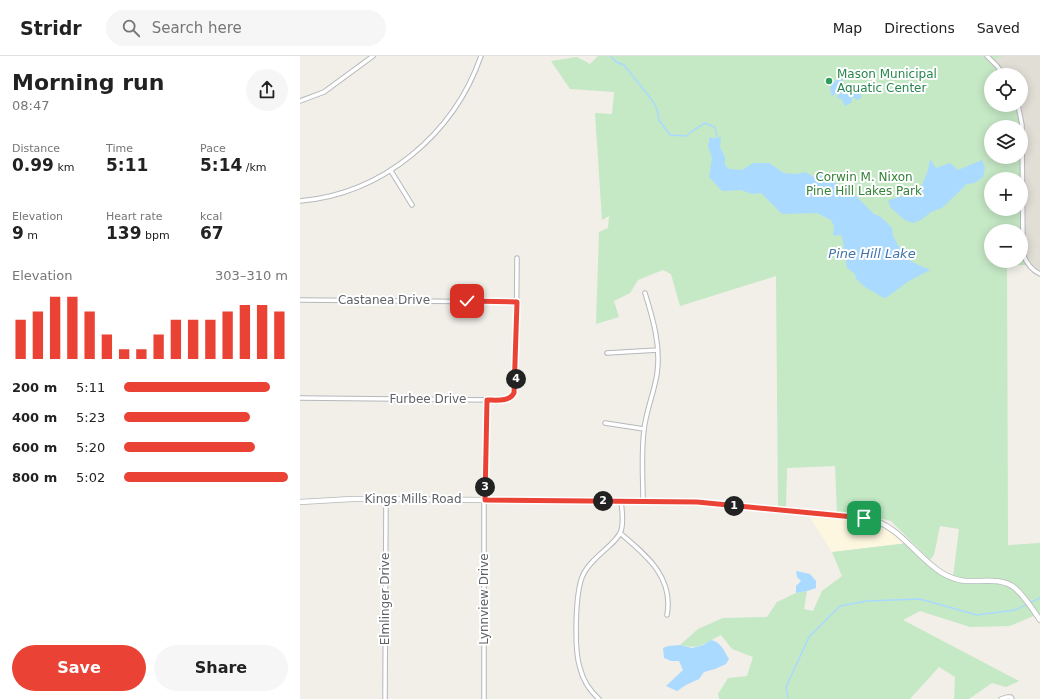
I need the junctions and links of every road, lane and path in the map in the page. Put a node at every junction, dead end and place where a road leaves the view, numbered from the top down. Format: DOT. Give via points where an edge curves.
graph roads {
  1 [pos="373,56"];
  2 [pos="481,56"];
  3 [pos="987,56"];
  4 [pos="999,68"];
  5 [pos="300,102"];
  6 [pos="1019,112"];
  7 [pos="391,171"];
  8 [pos="300,201"];
  9 [pos="412,205"];
  10 [pos="517,258"];
  11 [pos="1040,274"];
  12 [pos="645,293"];
  13 [pos="300,300"];
  14 [pos="517,302"];
  15 [pos="658,350"];
  16 [pos="607,353"];
  17 [pos="300,398"];
  18 [pos="487,400"];
  19 [pos="605,422"];
  20 [pos="644,429"];
  21 [pos="386,499"];
  22 [pos="485,500"];
  23 [pos="621,501"];
  24 [pos="643,501"];
  25 [pos="300,502"];
  26 [pos="620,533"];
  27 [pos="667,615"];
  28 [pos="1040,620"];
  29 [pos="1011,698"];
  30 [pos="385,699"];
  31 [pos="484,699"];
  32 [pos="599,699"];
  33 [pos="1001,699"];
  1 -- 5 [label="street" via="324,92"];
  2 -- 7 [label="street" via="462,97 446,122 416,152"];
  3 -- 4 [label="street"];
  6 -- 11 [label="street" via="1022,125 1023,254 1029,265"];
  7 -- 8 [label="street" via="344,192"];
  7 -- 9 [label="street"];
  10 -- 14 [label="street, Furbee Drive"];
  12 -- 15 [label="street" via="656,330"];
  13 -- 14 [label="street, Castanea Drive"];
  14 -- 18 [label="street, Furbee Drive" via="514,393 511,398 505,400"];
  15 -- 16 [label="street"];
  15 -- 20 [label="street" via="655,382"];
  17 -- 18 [label="street, Furbee Drive"];
  18 -- 22 [label="street, Lynnview Drive"];
  19 -- 20 [label="street"];
  20 -- 24 [label="street"];
  21 -- 22 [label="street, Kings Mills Road"];
  21 -- 25 [label="street, Kings Mills Road"];
  21 -- 30 [label="street, Elmlinger Drive"];
  22 -- 23 [label="street, Kings Mills Road"];
  22 -- 31 [label="street, Lynnview Drive"];
  23 -- 24 [label="street, Kings Mills Road"];
  23 -- 26 [label="street"];
  24 -- 28 [label="street, Kings Mills Road" via="705,503 873,520 891,528 950,577 963,581 1002,582 1010,585 1020,593"];
  26 -- 27 [label="street" via="650,559 660,573 668,598"];
  26 -- 32 [label="street" via="587,568 577,596 578,662 585,680"];
  29 -- 33 [label="street" via="1006,696"];
}
